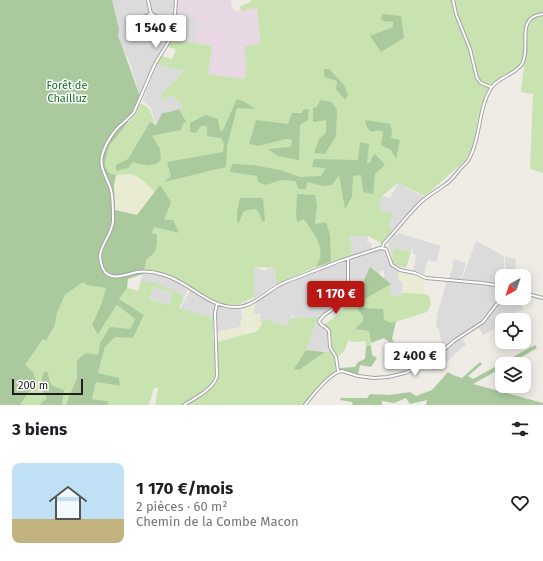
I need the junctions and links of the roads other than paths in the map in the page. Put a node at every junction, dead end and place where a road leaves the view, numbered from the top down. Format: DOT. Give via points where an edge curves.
graph roads {
  1 [pos="148,0"];
  2 [pos="176,0"];
  3 [pos="453,0"];
  4 [pos="151,13"];
  5 [pos="543,14"];
  6 [pos="176,20"];
  7 [pos="129,28"];
  8 [pos="492,87"];
  9 [pos="382,248"];
  10 [pos="348,258"];
  11 [pos="495,285"];
  12 [pos="531,295"];
  13 [pos="543,298"];
  14 [pos="217,304"];
  15 [pos="497,305"];
  16 [pos="338,371"];
  17 [pos="184,405"];
  18 [pos="305,405"];
  1 -- 4 [label="street"];
  2 -- 6 [label="street"];
  3 -- 8 [label="street" via="477,78 481,83"];
  4 -- 6 [label="street" via="162,20"];
  4 -- 7 [label="street"];
  5 -- 8 [label="street" via="528,21 525,29 524,59 521,65"];
  6 -- 14 [label="street" via="171,38 155,64 134,112 119,126 105,147 102,157 103,169 111,191 113,216 112,228 100,253 101,262 109,275 138,272 166,275"];
  8 -- 9 [label="street" via="483,107 474,150 469,160 450,181 422,202"];
  9 -- 10 [label="street"];
  9 -- 11 [label="street" via="387,251 392,265 400,270 426,278"];
  10 -- 14 [label="street" via="283,283 244,306 230,307"];
  10 -- 16 [label="street" via="347,296 319,321 329,331 330,347 336,357"];
  12 -- 13 [label="street"];
  14 -- 17 [label="street" via="216,380 210,388"];
  15 -- 16 [label="street" via="483,322 422,366 405,373 374,378"];
  16 -- 18 [label="street" via="330,376"];
}
